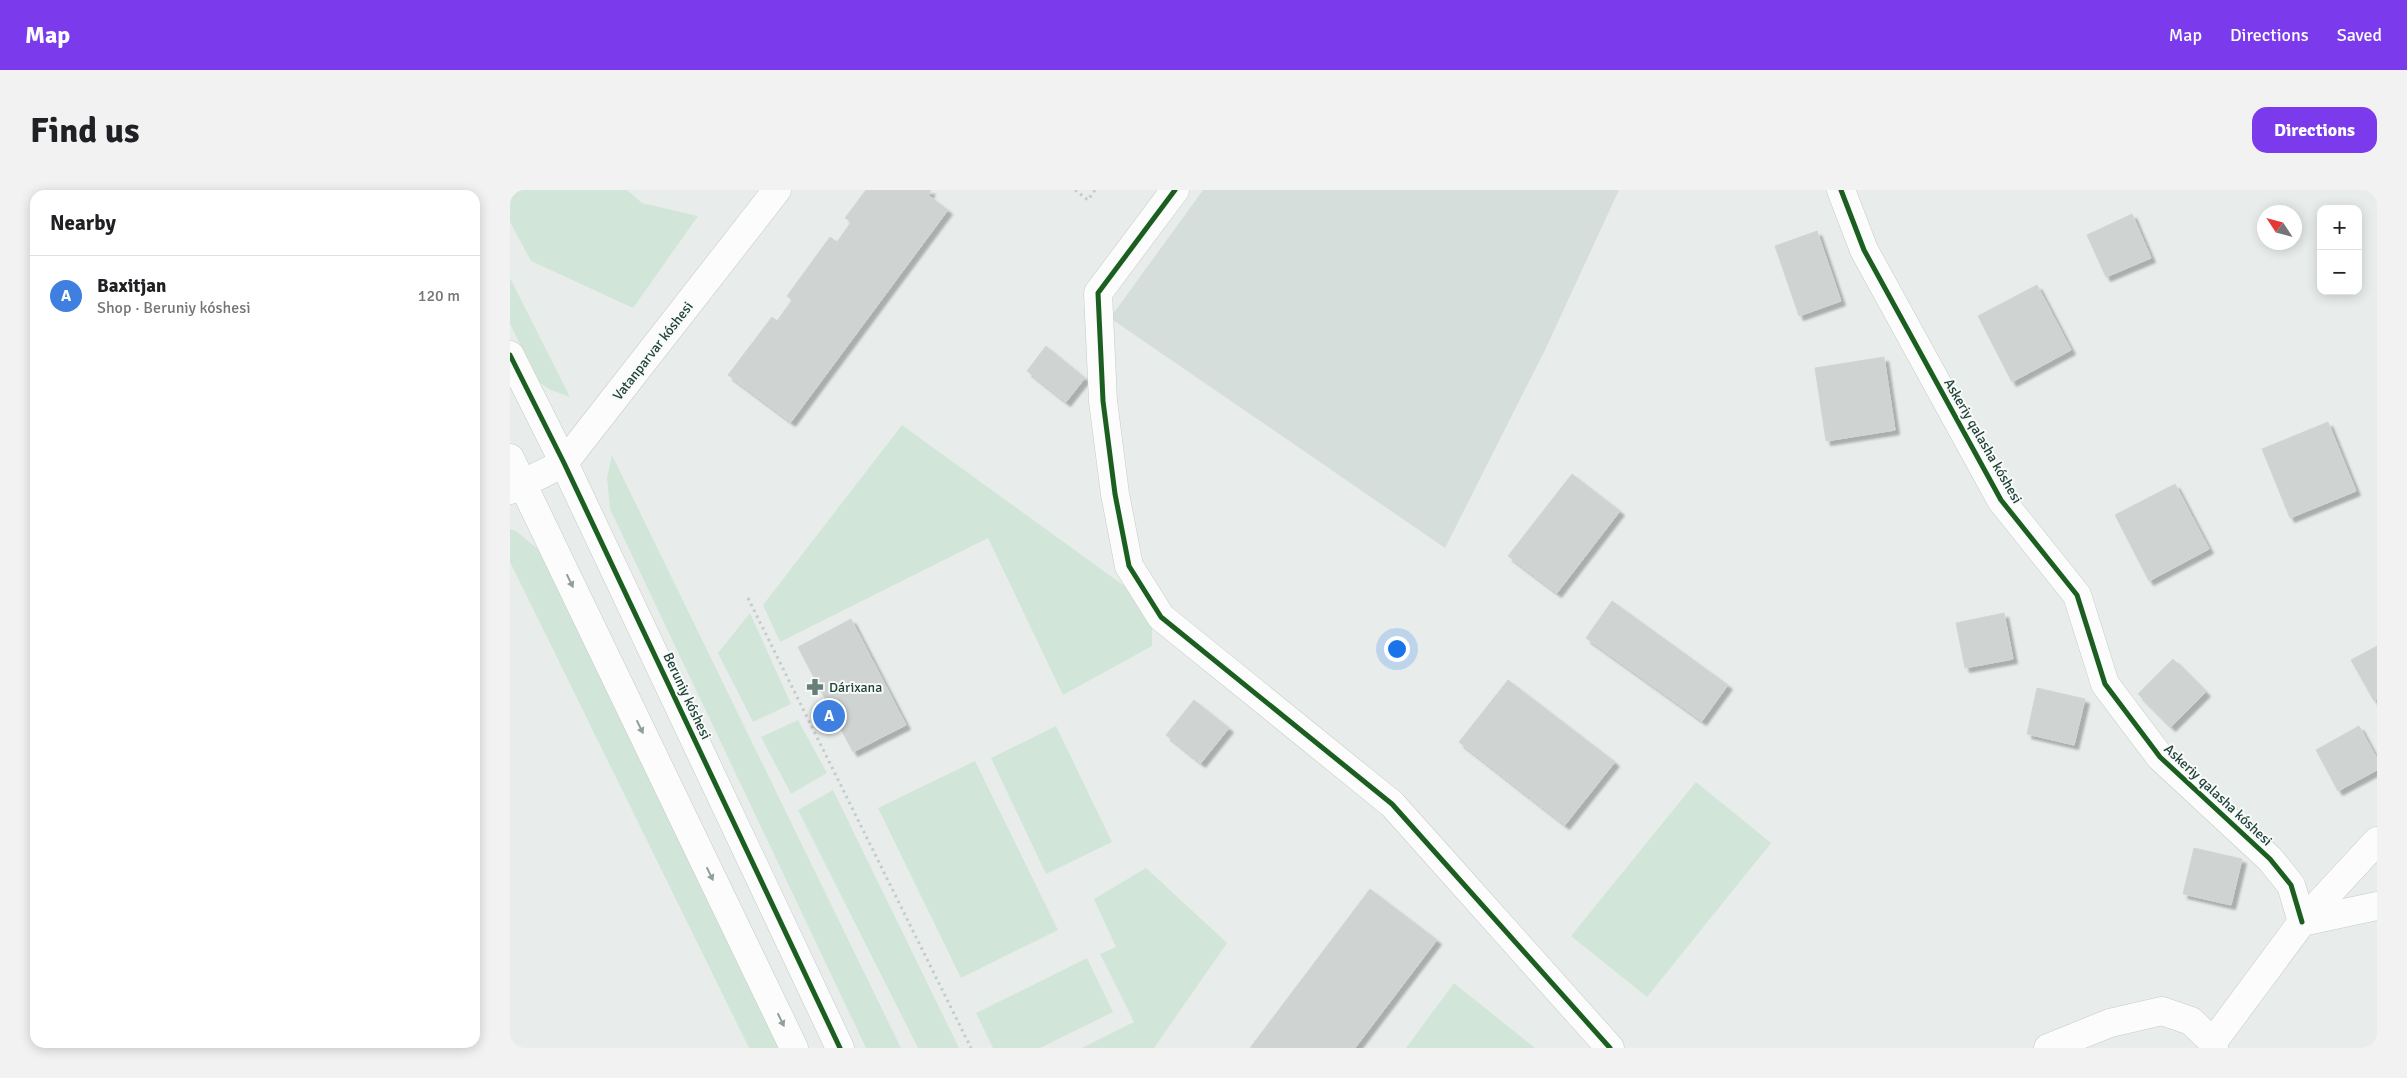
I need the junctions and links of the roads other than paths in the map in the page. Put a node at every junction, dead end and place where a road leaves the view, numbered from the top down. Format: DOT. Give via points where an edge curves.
graph roads {
  1 [pos="778,190"];
  2 [pos="1175,190"];
  3 [pos="1841,190"];
  4 [pos="510,355"];
  5 [pos="510,458"];
  6 [pos="564,463"];
  7 [pos="516,487"];
  8 [pos="2377,841"];
  9 [pos="2377,906"];
  10 [pos="2302,922"];
  11 [pos="2213,1045"];
  12 [pos="794,1048"];
  13 [pos="840,1048"];
  14 [pos="1610,1048"];
  15 [pos="2048,1048"];
  1 -- 6 [label="street, Vatanparvar kóshesi"];
  2 -- 14 [label="street" via="1098,293 1103,402 1115,494 1129,566 1161,617 1392,804"];
  3 -- 10 [label="street, Askeriy qalasha kóshesi" via="1864,250 2001,500 2077,595 2105,684 2160,757 2270,859 2286,878"];
  4 -- 6 [label="street, Beruniy kóshesi"];
  5 -- 7 [label="street"];
  6 -- 7 [label="street, Vatanparvar kóshesi"];
  6 -- 13 [label="street, Beruniy kóshesi"];
  7 -- 12 [label="street, one-way"];
  8 -- 10 [label="street"];
  9 -- 10 [label="street"];
  10 -- 11 [label="street"];
  11 -- 15 [label="street" via="2191,1021 2162,1011 2110,1023"];
}
